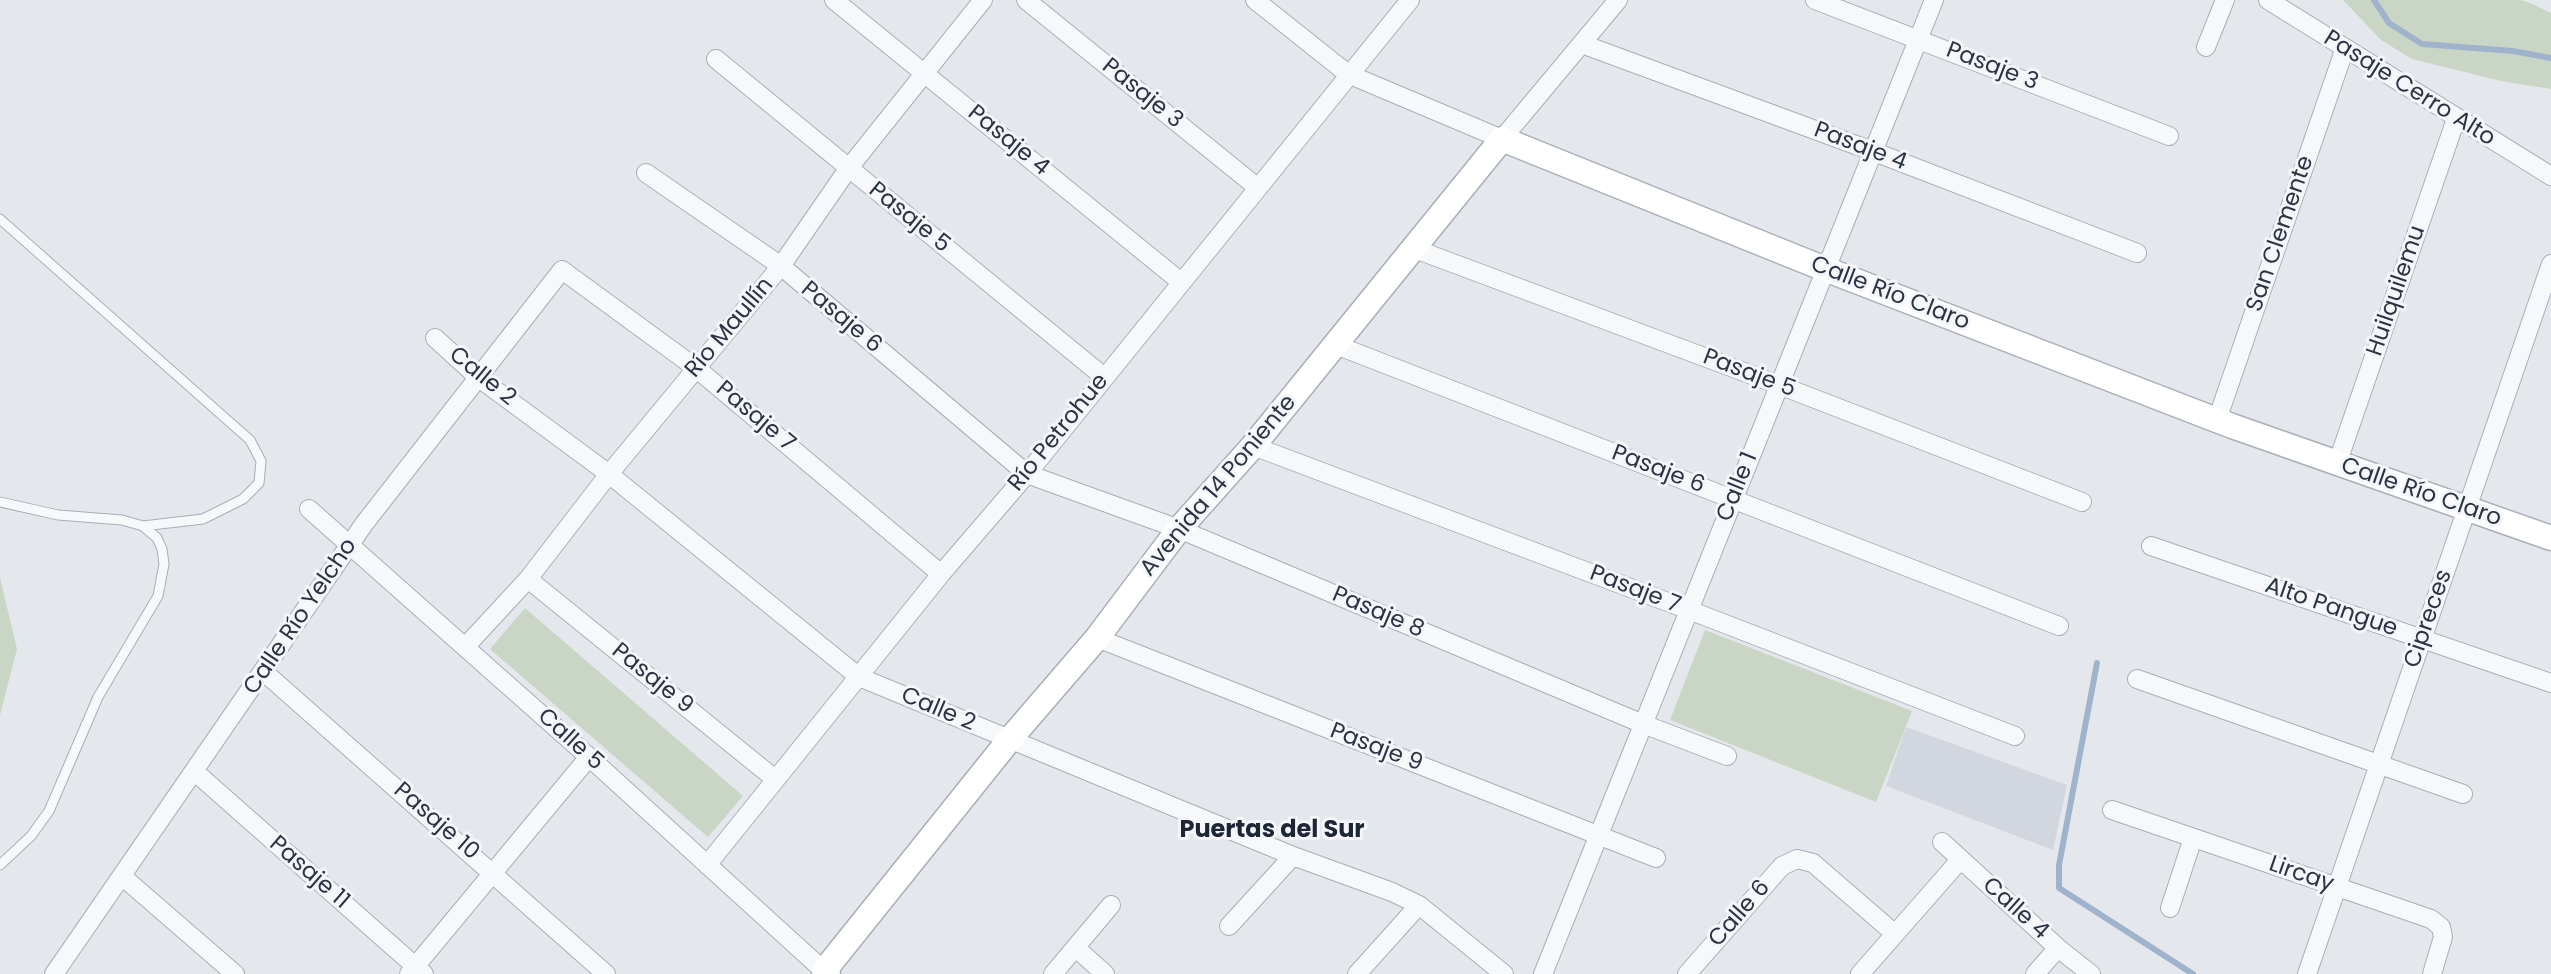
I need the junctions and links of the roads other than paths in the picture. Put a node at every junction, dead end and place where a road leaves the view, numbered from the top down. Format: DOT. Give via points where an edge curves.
graph roads {
  1 [pos="834,0"];
  2 [pos="983,0"];
  3 [pos="1027,0"];
  4 [pos="1255,0"];
  5 [pos="1410,0"];
  6 [pos="1618,0"];
  7 [pos="1815,0"];
  8 [pos="1934,0"];
  9 [pos="2225,0"];
  10 [pos="2268,0"];
  11 [pos="1917,37"];
  12 [pos="1582,44"];
  13 [pos="2206,47"];
  14 [pos="2345,48"];
  15 [pos="716,59"];
  16 [pos="925,74"];
  17 [pos="1348,74"];
  18 [pos="2455,119"];
  19 [pos="2169,136"];
  20 [pos="1502,139"];
  21 [pos="1872,150"];
  22 [pos="848,169"];
  23 [pos="646,173"];
  24 [pos="2551,176"];
  25 [pos="1258,188"];
  26 [pos="0,219"];
  27 [pos="1415,249"];
  28 [pos="2137,253"];
  29 [pos="2551,264"];
  30 [pos="781,266"];
  31 [pos="1825,269"];
  32 [pos="562,270"];
  33 [pos="1181,282"];
  34 [pos="435,338"];
  35 [pos="1336,345"];
  36 [pos="696,368"];
  37 [pos="1104,377"];
  38 [pos="479,378"];
  39 [pos="1779,385"];
  40 [pos="2217,420"];
  41 [pos="1253,446"];
  42 [pos="2337,464"];
  43 [pos="609,474"];
  44 [pos="1027,474"];
  45 [pos="1733,499"];
  46 [pos="0,502"];
  47 [pos="2081,502"];
  48 [pos="309,509"];
  49 [pos="2467,509"];
  50 [pos="143,526"];
  51 [pos="1179,529"];
  52 [pos="2551,538"];
  53 [pos="350,545"];
  54 [pos="2151,546"];
  55 [pos="941,574"];
  56 [pos="528,579"];
  57 [pos="1689,610"];
  58 [pos="2059,626"];
  59 [pos="1097,638"];
  60 [pos="2422,639"];
  61 [pos="466,646"];
  62 [pos="264,672"];
  63 [pos="859,677"];
  64 [pos="2137,679"];
  65 [pos="2551,683"];
  66 [pos="1643,724"];
  67 [pos="2015,736"];
  68 [pos="1010,739"];
  69 [pos="1727,756"];
  70 [pos="589,757"];
  71 [pos="2379,765"];
  72 [pos="194,771"];
  73 [pos="775,779"];
  74 [pos="2463,793"];
  75 [pos="2112,810"];
  76 [pos="1599,835"];
  77 [pos="2193,838"];
  78 [pos="1942,842"];
  79 [pos="1293,856"];
  80 [pos="1656,858"];
  81 [pos="1960,860"];
  82 [pos="0,865"];
  83 [pos="708,865"];
  84 [pos="493,873"];
  85 [pos="123,877"];
  86 [pos="2336,887"];
  87 [pos="1111,905"];
  88 [pos="1419,905"];
  89 [pos="2170,908"];
  90 [pos="1229,926"];
  91 [pos="1895,934"];
  92 [pos="1076,948"];
  93 [pos="2058,948"];
  94 [pos="416,971"];
  95 [pos="825,973"];
  96 [pos="54,974"];
  97 [pos="235,974"];
  98 [pos="606,974"];
  99 [pos="1053,974"];
  100 [pos="1105,974"];
  101 [pos="1357,974"];
  102 [pos="1504,974"];
  103 [pos="1543,974"];
  104 [pos="1687,974"];
  105 [pos="1860,974"];
  106 [pos="2035,974"];
  107 [pos="2091,974"];
  108 [pos="2306,974"];
  109 [pos="2431,974"];
  1 -- 16 [label="street, Pasaje 4"];
  2 -- 16 [label="street, Río Maullín"];
  3 -- 25 [label="street, Pasaje 3"];
  4 -- 17 [label="street, Calle Río Claro"];
  5 -- 17 [label="street, Río Petrohue"];
  6 -- 12 [label="street, Avenida 14 Poniente"];
  7 -- 11 [label="street, Pasaje 3"];
  8 -- 11 [label="street, Calle 1"];
  9 -- 13 [label="street"];
  10 -- 14 [label="street, Pasaje Cerro Alto"];
  11 -- 19 [label="street, Pasaje 3"];
  11 -- 21 [label="street, Calle 1"];
  12 -- 20 [label="street, Avenida 14 Poniente"];
  12 -- 21 [label="street, Pasaje 4"];
  14 -- 18 [label="street, Pasaje Cerro Alto"];
  14 -- 40 [label="street, San Clemente"];
  15 -- 22 [label="street, Pasaje 5"];
  16 -- 22 [label="street, Río Maullín"];
  16 -- 33 [label="street, Pasaje 4"];
  17 -- 20 [label="street, Calle Río Claro"];
  17 -- 25 [label="street, Río Petrohue"];
  18 -- 24 [label="street, Pasaje Cerro Alto"];
  18 -- 42 [label="street, Huilquilemu"];
  20 -- 27 [label="street, Avenida 14 Poniente"];
  20 -- 31 [label="street, Calle Río Claro"];
  21 -- 28 [label="street, Pasaje 4"];
  21 -- 31 [label="street, Calle 1"];
  22 -- 30 [label="street, Río Maullín"];
  22 -- 37 [label="street, Pasaje 5"];
  23 -- 30 [label="street, Pasaje 6"];
  25 -- 33 [label="street, Río Petrohue"];
  26 -- 50 [label="lane" via="250,440 261,461 259,483 243,499 203,519"];
  27 -- 35 [label="street, Avenida 14 Poniente"];
  27 -- 39 [label="street, Pasaje 5"];
  29 -- 49 [label="street, Cipreces"];
  30 -- 36 [label="street, Río Maullín"];
  30 -- 44 [label="street, Pasaje 6"];
  31 -- 39 [label="street, Calle 1"];
  31 -- 40 [label="street, Calle Río Claro"];
  32 -- 36 [label="street, Pasaje 7"];
  32 -- 38 [label="street, Calle Río Yelcho"];
  33 -- 37 [label="street, Río Petrohue"];
  34 -- 38 [label="street, Calle 2"];
  35 -- 41 [label="street, Avenida 14 Poniente"];
  35 -- 45 [label="street, Pasaje 6"];
  36 -- 43 [label="street, Río Maullín"];
  36 -- 55 [label="street, Pasaje 7"];
  37 -- 44 [label="street, Río Petrohue"];
  38 -- 43 [label="street, Calle 2"];
  38 -- 53 [label="street, Calle Río Yelcho"];
  39 -- 45 [label="street, Calle 1"];
  39 -- 47 [label="street, Pasaje 5"];
  40 -- 42 [label="street, Calle Río Claro"];
  41 -- 51 [label="street, Avenida 14 Poniente"];
  41 -- 57 [label="street, Pasaje 7"];
  42 -- 49 [label="street, Calle Río Claro"];
  43 -- 56 [label="street, Río Maullín"];
  43 -- 63 [label="street, Calle 2"];
  44 -- 51 [label="street, Pasaje 8"];
  44 -- 55 [label="street, Río Petrohue"];
  45 -- 57 [label="street, Calle 1"];
  45 -- 58 [label="street, Pasaje 6"];
  46 -- 50 [label="lane"];
  48 -- 53 [label="street, Calle 5"];
  49 -- 52 [label="street, Calle Río Claro"];
  49 -- 60 [label="street, Cipreces"];
  50 -- 82 [label="lane" via="158,538 162,549 158,596 98,697 49,811"];
  51 -- 59 [label="street, Avenida 14 Poniente"];
  51 -- 66 [label="street, Pasaje 8"];
  53 -- 61 [label="street, Calle 5"];
  53 -- 62 [label="street, Calle Río Yelcho"];
  54 -- 60 [label="street, Alto Pangue"];
  55 -- 63 [label="street, Río Petrohue"];
  56 -- 61 [label="street, Río Maullín"];
  56 -- 73 [label="street, Pasaje 9"];
  57 -- 66 [label="street, Calle 1"];
  57 -- 67 [label="street, Pasaje 7"];
  59 -- 68 [label="street, Avenida 14 Poniente"];
  59 -- 76 [label="street, Pasaje 9"];
  60 -- 65 [label="street, Alto Pangue"];
  60 -- 71 [label="street, Cipreces"];
  61 -- 70 [label="street, Calle 5"];
  62 -- 72 [label="street, Calle Río Yelcho"];
  62 -- 84 [label="street, Pasaje 10"];
  63 -- 68 [label="street, Calle 2"];
  63 -- 73 [label="street, Río Petrohue"];
  64 -- 71 [label="street"];
  66 -- 69 [label="street, Pasaje 8"];
  66 -- 76 [label="street, Calle 1"];
  68 -- 79 [label="street, Calle 2"];
  68 -- 95 [label="street, Avenida 14 Poniente"];
  70 -- 83 [label="street, Calle 5"];
  70 -- 84 [label="street"];
  71 -- 74 [label="street"];
  71 -- 86 [label="street, Cipreces"];
  72 -- 85 [label="street, Calle Río Yelcho"];
  72 -- 94 [label="street, Pasaje 11"];
  73 -- 83 [label="street, Río Petrohue"];
  75 -- 77 [label="street, Lircay"];
  76 -- 80 [label="street, Pasaje 9"];
  76 -- 103 [label="street, Calle 1"];
  77 -- 86 [label="street, Lircay"];
  77 -- 89 [label="street"];
  78 -- 81 [label="street, Calle 4"];
  79 -- 88 [label="street, Calle 2"];
  79 -- 90 [label="street"];
  81 -- 91 [label="street"];
  81 -- 93 [label="street, Calle 4"];
  83 -- 95 [label="street, Calle 5"];
  84 -- 94 [label="street"];
  84 -- 98 [label="street, Pasaje 10"];
  85 -- 96 [label="street, Calle Río Yelcho"];
  85 -- 97 [label="street"];
  86 -- 108 [label="street, Cipreces"];
  86 -- 109 [label="street, Lircay" via="2437,922 2443,937"];
  87 -- 92 [label="street"];
  88 -- 101 [label="street"];
  88 -- 102 [label="street, Calle 2"];
  91 -- 104 [label="street, Calle 6" via="1813,863 1797,859 1782,866"];
  91 -- 105 [label="street"];
  92 -- 99 [label="street"];
  92 -- 100 [label="street"];
  93 -- 106 [label="street"];
  93 -- 107 [label="street, Calle 4"];
}
